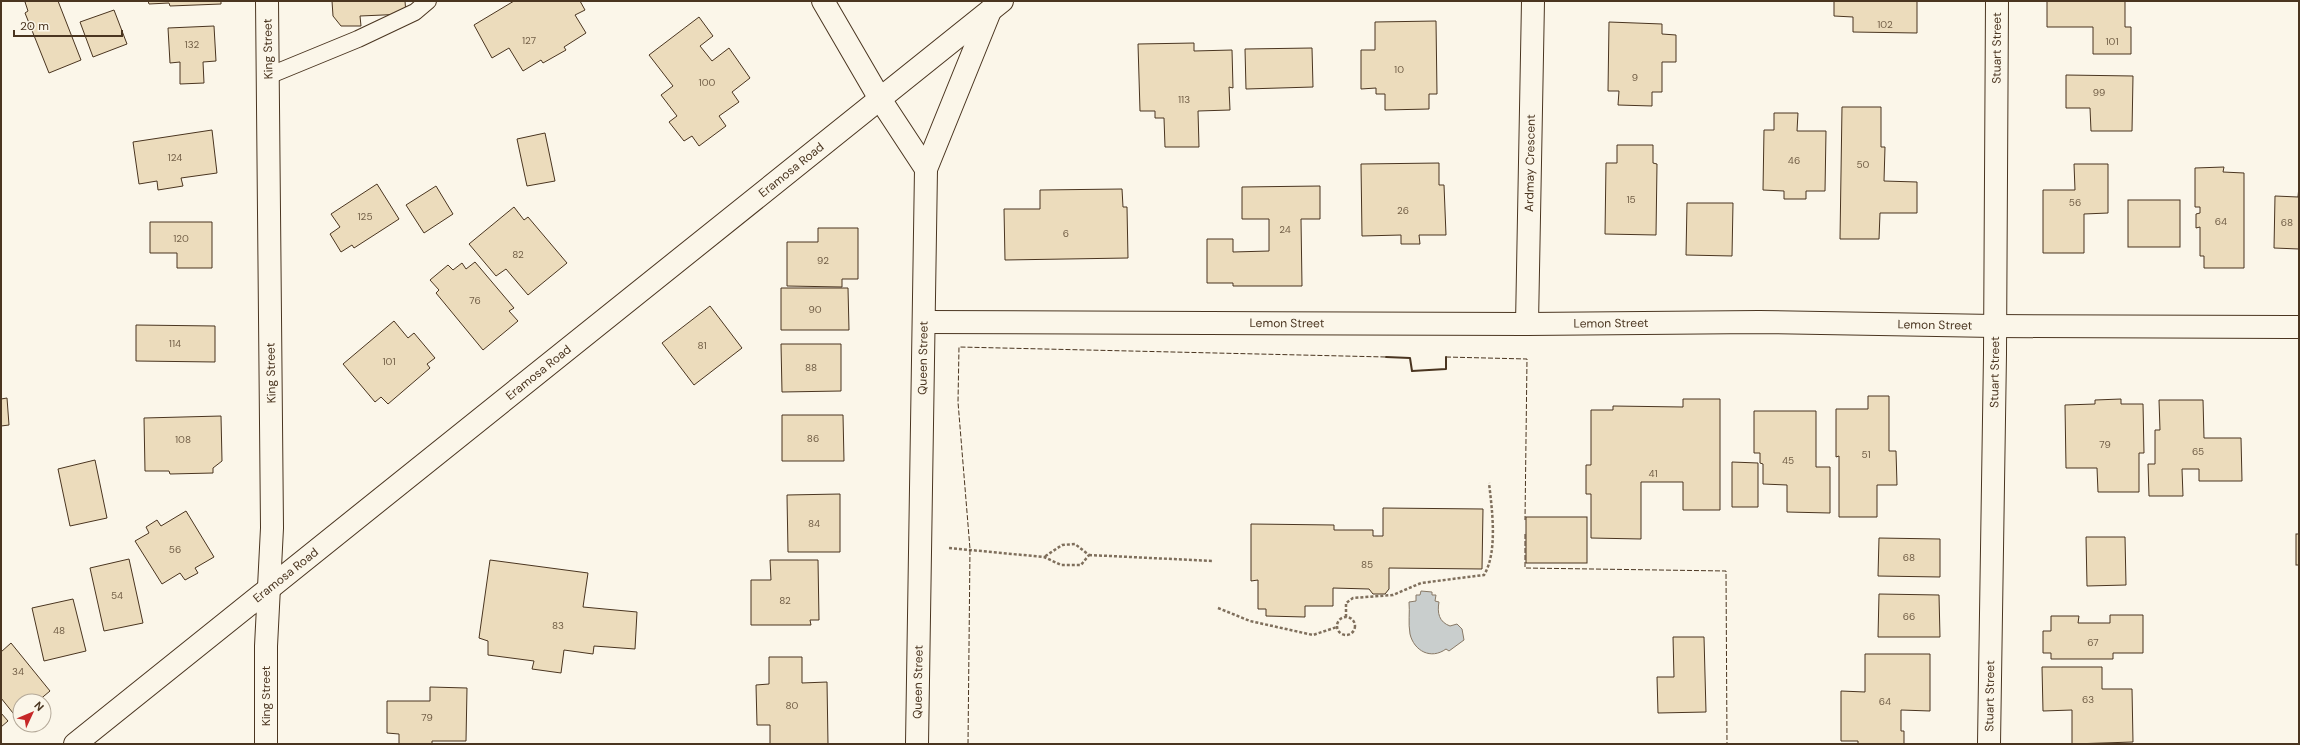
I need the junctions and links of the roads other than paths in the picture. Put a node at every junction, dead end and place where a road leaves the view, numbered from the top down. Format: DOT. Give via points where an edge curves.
graph roads {
  1 [pos="267,1"];
  2 [pos="428,1"];
  3 [pos="823,1"];
  4 [pos="1533,1"];
  5 [pos="1997,1"];
  6 [pos="996,5"];
  7 [pos="268,76"];
  8 [pos="880,99"];
  9 [pos="926,169"];
  10 [pos="924,322"];
  11 [pos="1527,324"];
  12 [pos="1994,326"];
  13 [pos="2299,327"];
  14 [pos="269,590"];
  15 [pos="76,744"];
  16 [pos="266,744"];
  17 [pos="917,744"];
  18 [pos="1989,744"];
  1 -- 7 [label="street, King Street"];
  2 -- 7 [label="lane" via="415,12 365,36"];
  3 -- 8 [label="street"];
  4 -- 11 [label="street, Ardmay Crescent"];
  5 -- 12 [label="street, Stuart Street"];
  6 -- 8 [label="street, Eramosa Road"];
  6 -- 9 [label="street"];
  7 -- 14 [label="street, King Street" via="272,500"];
  8 -- 9 [label="street"];
  8 -- 14 [label="street, Eramosa Road"];
  9 -- 10 [label="street, Queen Street"];
  10 -- 11 [label="street, Lemon Street"];
  10 -- 17 [label="street, Queen Street"];
  11 -- 12 [label="street, Lemon Street" via="1759,322"];
  12 -- 13 [label="street, Lemon Street"];
  12 -- 18 [label="street, Stuart Street"];
  14 -- 15 [label="street, Eramosa Road"];
  14 -- 16 [label="street, King Street"];
}
